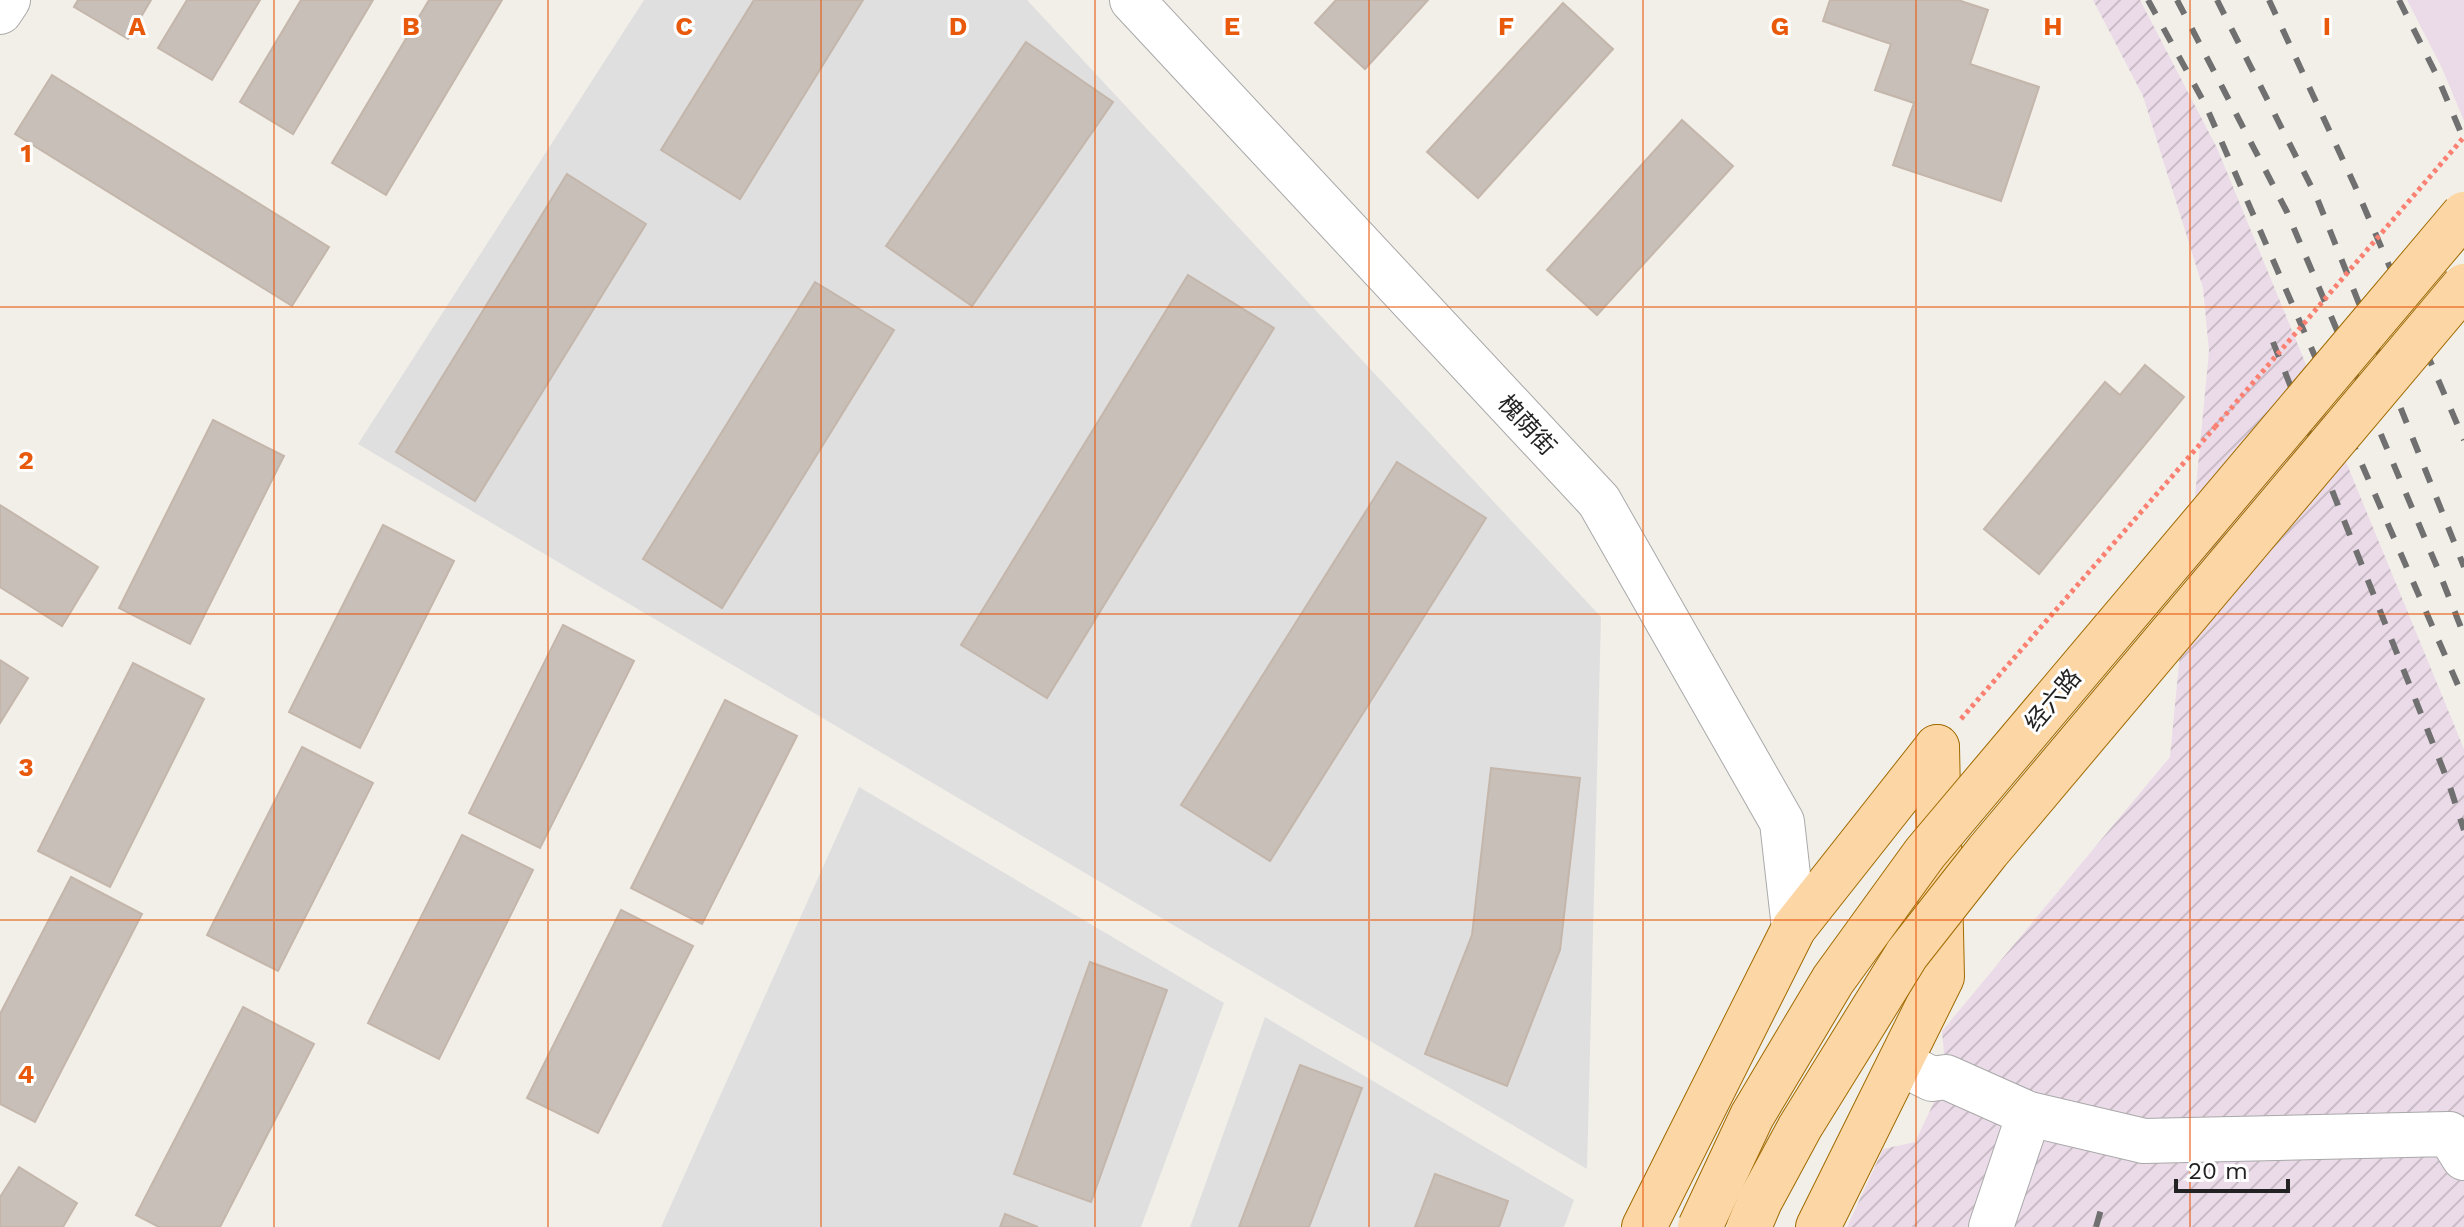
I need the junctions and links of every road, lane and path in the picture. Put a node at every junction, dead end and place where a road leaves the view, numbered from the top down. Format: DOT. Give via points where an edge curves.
graph roads {
  1 [pos="8,0"];
  2 [pos="1132,0"];
  3 [pos="0,12"];
  4 [pos="2464,137"];
  5 [pos="2464,214"];
  6 [pos="2464,286"];
  7 [pos="1937,747"];
  8 [pos="1794,928"];
  9 [pos="1900,1063"];
  10 [pos="2029,1114"];
  11 [pos="2464,1158"];
  12 [pos="1644,1227"];
  13 [pos="1700,1227"];
  14 [pos="1749,1227"];
  15 [pos="1818,1227"];
  16 [pos="1991,1227"];
  1 -- 3 [label="street"];
  2 -- 8 [label="street, 槐荫街" via="1599,501 1782,822"];
  4 -- 7 [label="path, bridge"];
  5 -- 13 [label="main road, 经六路, bridge" via="1925,853 1833,980 1752,1116"];
  6 -- 14 [label="main road, 经六路, bridge" via="1907,954 1800,1127"];
  7 -- 8 [label="main road"];
  7 -- 9 [label="main road" via="1942,977"];
  8 -- 12 [label="main road"];
  9 -- 10 [label="street"];
  9 -- 15 [label="main road"];
  10 -- 11 [label="street" via="2144,1141 2449,1134"];
  10 -- 16 [label="street"];
}
